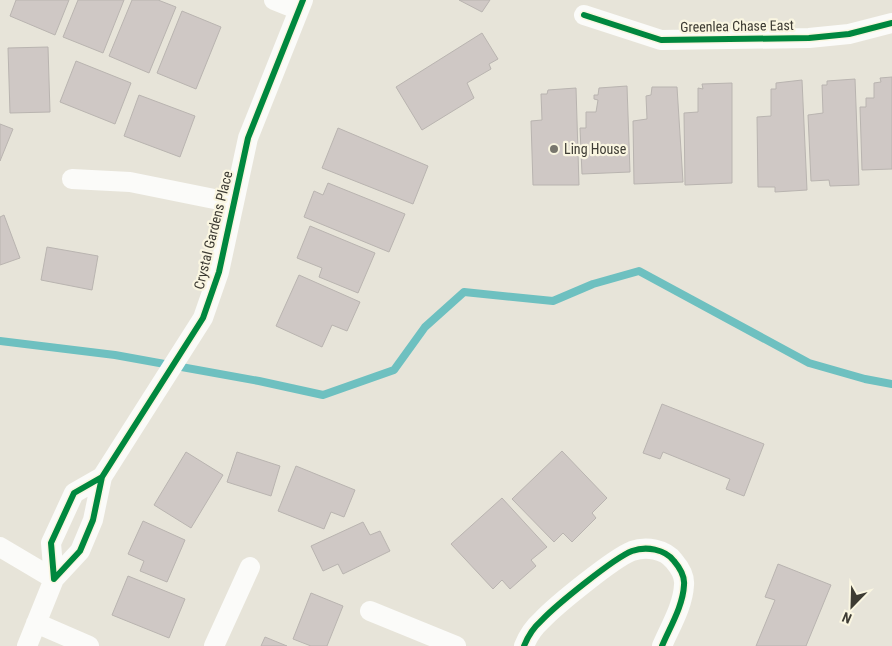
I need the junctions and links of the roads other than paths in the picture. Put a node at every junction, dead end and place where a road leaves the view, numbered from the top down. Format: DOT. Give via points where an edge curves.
graph roads {
  1 [pos="274,0"];
  2 [pos="301,5"];
  3 [pos="584,15"];
  4 [pos="892,23"];
  5 [pos="72,179"];
  6 [pos="234,202"];
  7 [pos="102,477"];
  8 [pos="0,547"];
  9 [pos="250,567"];
  10 [pos="54,579"];
  11 [pos="370,610"];
  12 [pos="36,623"];
  13 [pos="27,646"];
  14 [pos="89,646"];
  15 [pos="214,646"];
  16 [pos="456,646"];
  17 [pos="524,646"];
  18 [pos="662,646"];
  1 -- 2 [label="street"];
  2 -- 6 [label="street, Crystal Gardens Place" via="248,138"];
  3 -- 4 [label="street, Greenlea Chase East" via="660,40 810,38 849,34"];
  5 -- 6 [label="street" via="130,182"];
  6 -- 7 [label="street, Crystal Gardens Place" via="219,272 203,318"];
  7 -- 10 [label="street, Crystal Gardens Place" via="93,520 80,551"];
  7 -- 10 [label="street, Crystal Gardens Place" via="74,494 66,510 51,544"];
  8 -- 10 [label="street"];
  9 -- 15 [label="street"];
  10 -- 12 [label="street, Crystal Gardens Place"];
  11 -- 16 [label="street"];
  12 -- 13 [label="street, Crystal Gardens Place"];
  12 -- 14 [label="street"];
  17 -- 18 [label="street" via="542,620 616,560 648,548 673,558 682,572 684,584"];
}
